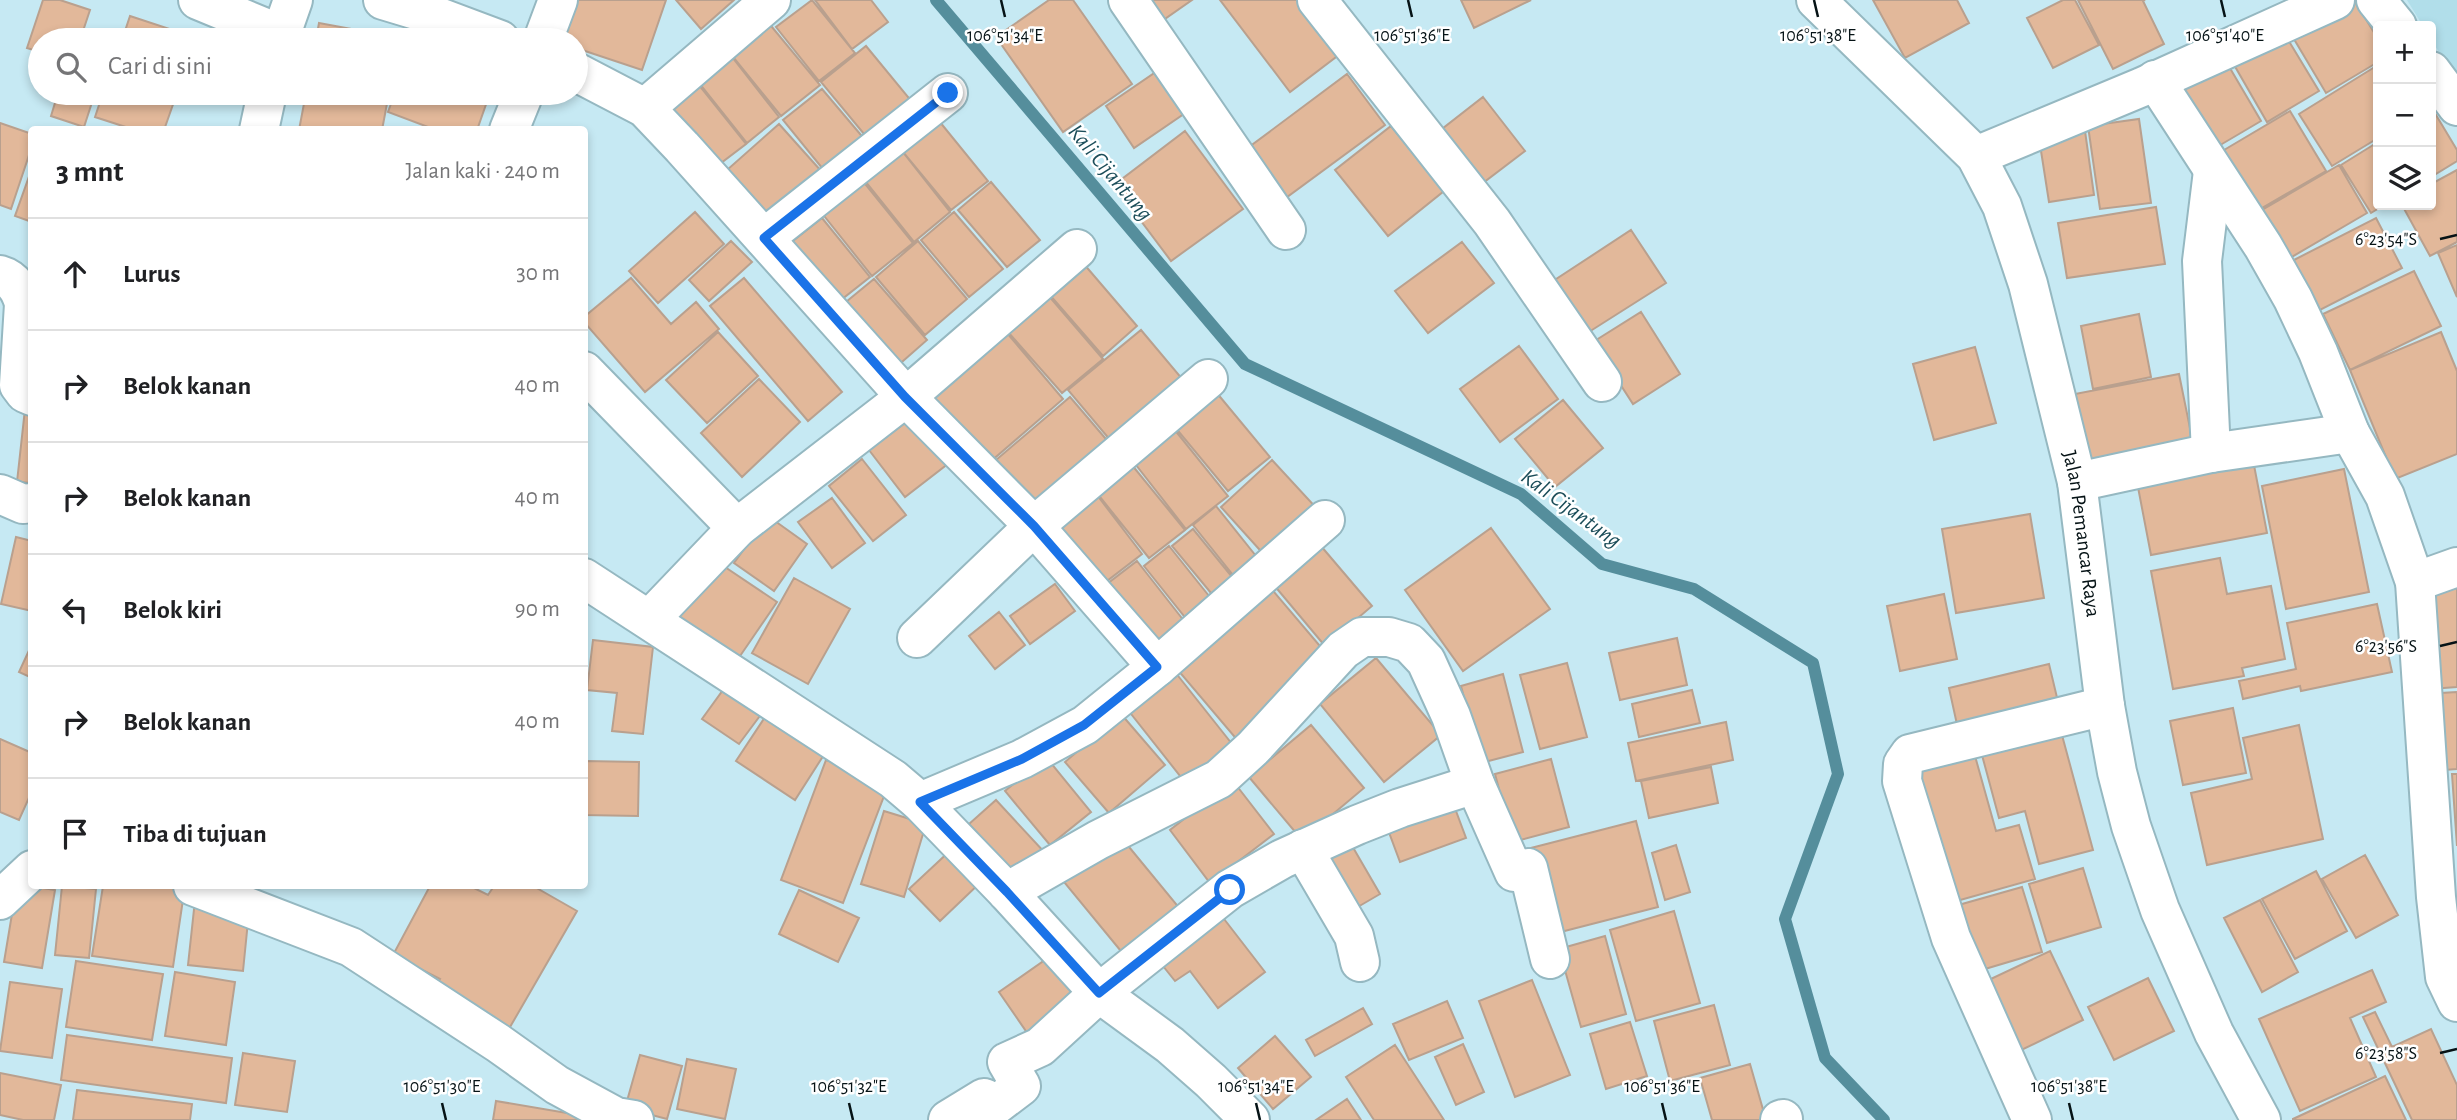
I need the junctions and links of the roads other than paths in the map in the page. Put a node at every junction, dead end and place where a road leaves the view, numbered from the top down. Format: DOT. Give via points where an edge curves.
graph roads {
  1 [pos="198,0"];
  2 [pos="383,0"];
  3 [pos="558,0"];
  4 [pos="771,0"];
  5 [pos="1128,0"];
  6 [pos="1317,0"];
  7 [pos="1816,0"];
  8 [pos="2335,0"];
  9 [pos="2376,0"];
  10 [pos="2393,21"];
  11 [pos="284,25"];
  12 [pos="468,28"];
  13 [pos="548,28"];
  14 [pos="588,78"];
  15 [pos="2436,78"];
  16 [pos="2155,80"];
  17 [pos="948,93"];
  18 [pos="264,105"];
  19 [pos="519,105"];
  20 [pos="2457,106"];
  21 [pos="645,108"];
  22 [pos="260,126"];
  23 [pos="511,126"];
  24 [pos="1976,156"];
  25 [pos="2213,171"];
  26 [pos="1286,229"];
  27 [pos="764,238"];
  28 [pos="1077,248"];
  29 [pos="0,275"];
  30 [pos="588,375"];
  31 [pos="1208,379"];
  32 [pos="1602,382"];
  33 [pos="28,393"];
  34 [pos="905,397"];
  35 [pos="2350,433"];
  36 [pos="2211,453"];
  37 [pos="2077,482"];
  38 [pos="0,495"];
  39 [pos="28,503"];
  40 [pos="1325,520"];
  41 [pos="1034,526"];
  42 [pos="737,527"];
  43 [pos="2457,567"];
  44 [pos="588,580"];
  45 [pos="2415,582"];
  46 [pos="650,619"];
  47 [pos="917,638"];
  48 [pos="1157,667"];
  49 [pos="2105,706"];
  50 [pos="1475,784"];
  51 [pos="920,802"];
  52 [pos="1303,849"];
  53 [pos="28,874"];
  54 [pos="201,889"];
  55 [pos="1007,892"];
  56 [pos="0,900"];
  57 [pos="1550,959"];
  58 [pos="1360,962"];
  59 [pos="1099,993"];
  60 [pos="2457,1002"];
  61 [pos="634,1120"];
  62 [pos="948,1120"];
  63 [pos="1250,1120"];
  64 [pos="2032,1120"];
  65 [pos="2261,1120"];
  1 -- 11 [label="street"];
  2 -- 12 [label="street"];
  3 -- 13 [label="street"];
  4 -- 21 [label="street"];
  5 -- 26 [label="street"];
  6 -- 32 [label="street" via="1492,222"];
  7 -- 24 [label="street, Jalan Pemancar Raya"];
  8 -- 16 [label="street"];
  9 -- 10 [label="street"];
  14 -- 21 [label="street"];
  15 -- 20 [label="street"];
  16 -- 24 [label="street"];
  16 -- 25 [label="street"];
  17 -- 27 [label="street"];
  18 -- 22 [label="street"];
  19 -- 23 [label="street"];
  21 -- 27 [label="street"];
  24 -- 37 [label="street, Jalan Pemancar Raya" via="2001,206 2028,284"];
  25 -- 35 [label="street" via="2293,299"];
  25 -- 36 [label="street" via="2202,261"];
  27 -- 34 [label="street"];
  28 -- 34 [label="street"];
  29 -- 33 [label="street" via="21,290 19,385"];
  30 -- 42 [label="street"];
  31 -- 41 [label="street"];
  34 -- 41 [label="street"];
  34 -- 42 [label="street"];
  35 -- 36 [label="street"];
  35 -- 45 [label="street" via="2385,496"];
  36 -- 37 [label="street"];
  37 -- 49 [label="street, Jalan Pemancar Raya"];
  38 -- 39 [label="street"];
  40 -- 48 [label="street"];
  41 -- 47 [label="street"];
  41 -- 48 [label="street"];
  42 -- 46 [label="street"];
  43 -- 45 [label="street"];
  44 -- 46 [label="street"];
  45 -- 60 [label="street" via="2436,897 2445,977"];
  46 -- 51 [label="street" via="893,779"];
  48 -- 51 [label="street" via="1084,725 1022,759"];
  49 -- 64 [label="street" via="1910,754 1903,764 1902,781 1951,937"];
  49 -- 65 [label="street, Jalan Pemancar Raya" via="2131,826 2160,910 2214,1032"];
  50 -- 52 [label="street" via="1399,808"];
  50 -- 55 [label="street" via="1426,661 1409,643 1362,637 1343,650 1219,779 1098,839"];
  50 -- 57 [label="street" via="1514,872 1528,868"];
  51 -- 55 [label="street"];
  52 -- 58 [label="street" via="1354,936"];
  52 -- 59 [label="street" via="1230,890"];
  53 -- 56 [label="street"];
  54 -- 61 [label="street" via="351,947 557,1085 616,1117"];
  55 -- 59 [label="street"];
  59 -- 62 [label="street" via="1040,1047 1007,1062 1021,1086 992,1108 984,1098"];
  59 -- 63 [label="street" via="1170,1045"];
}
